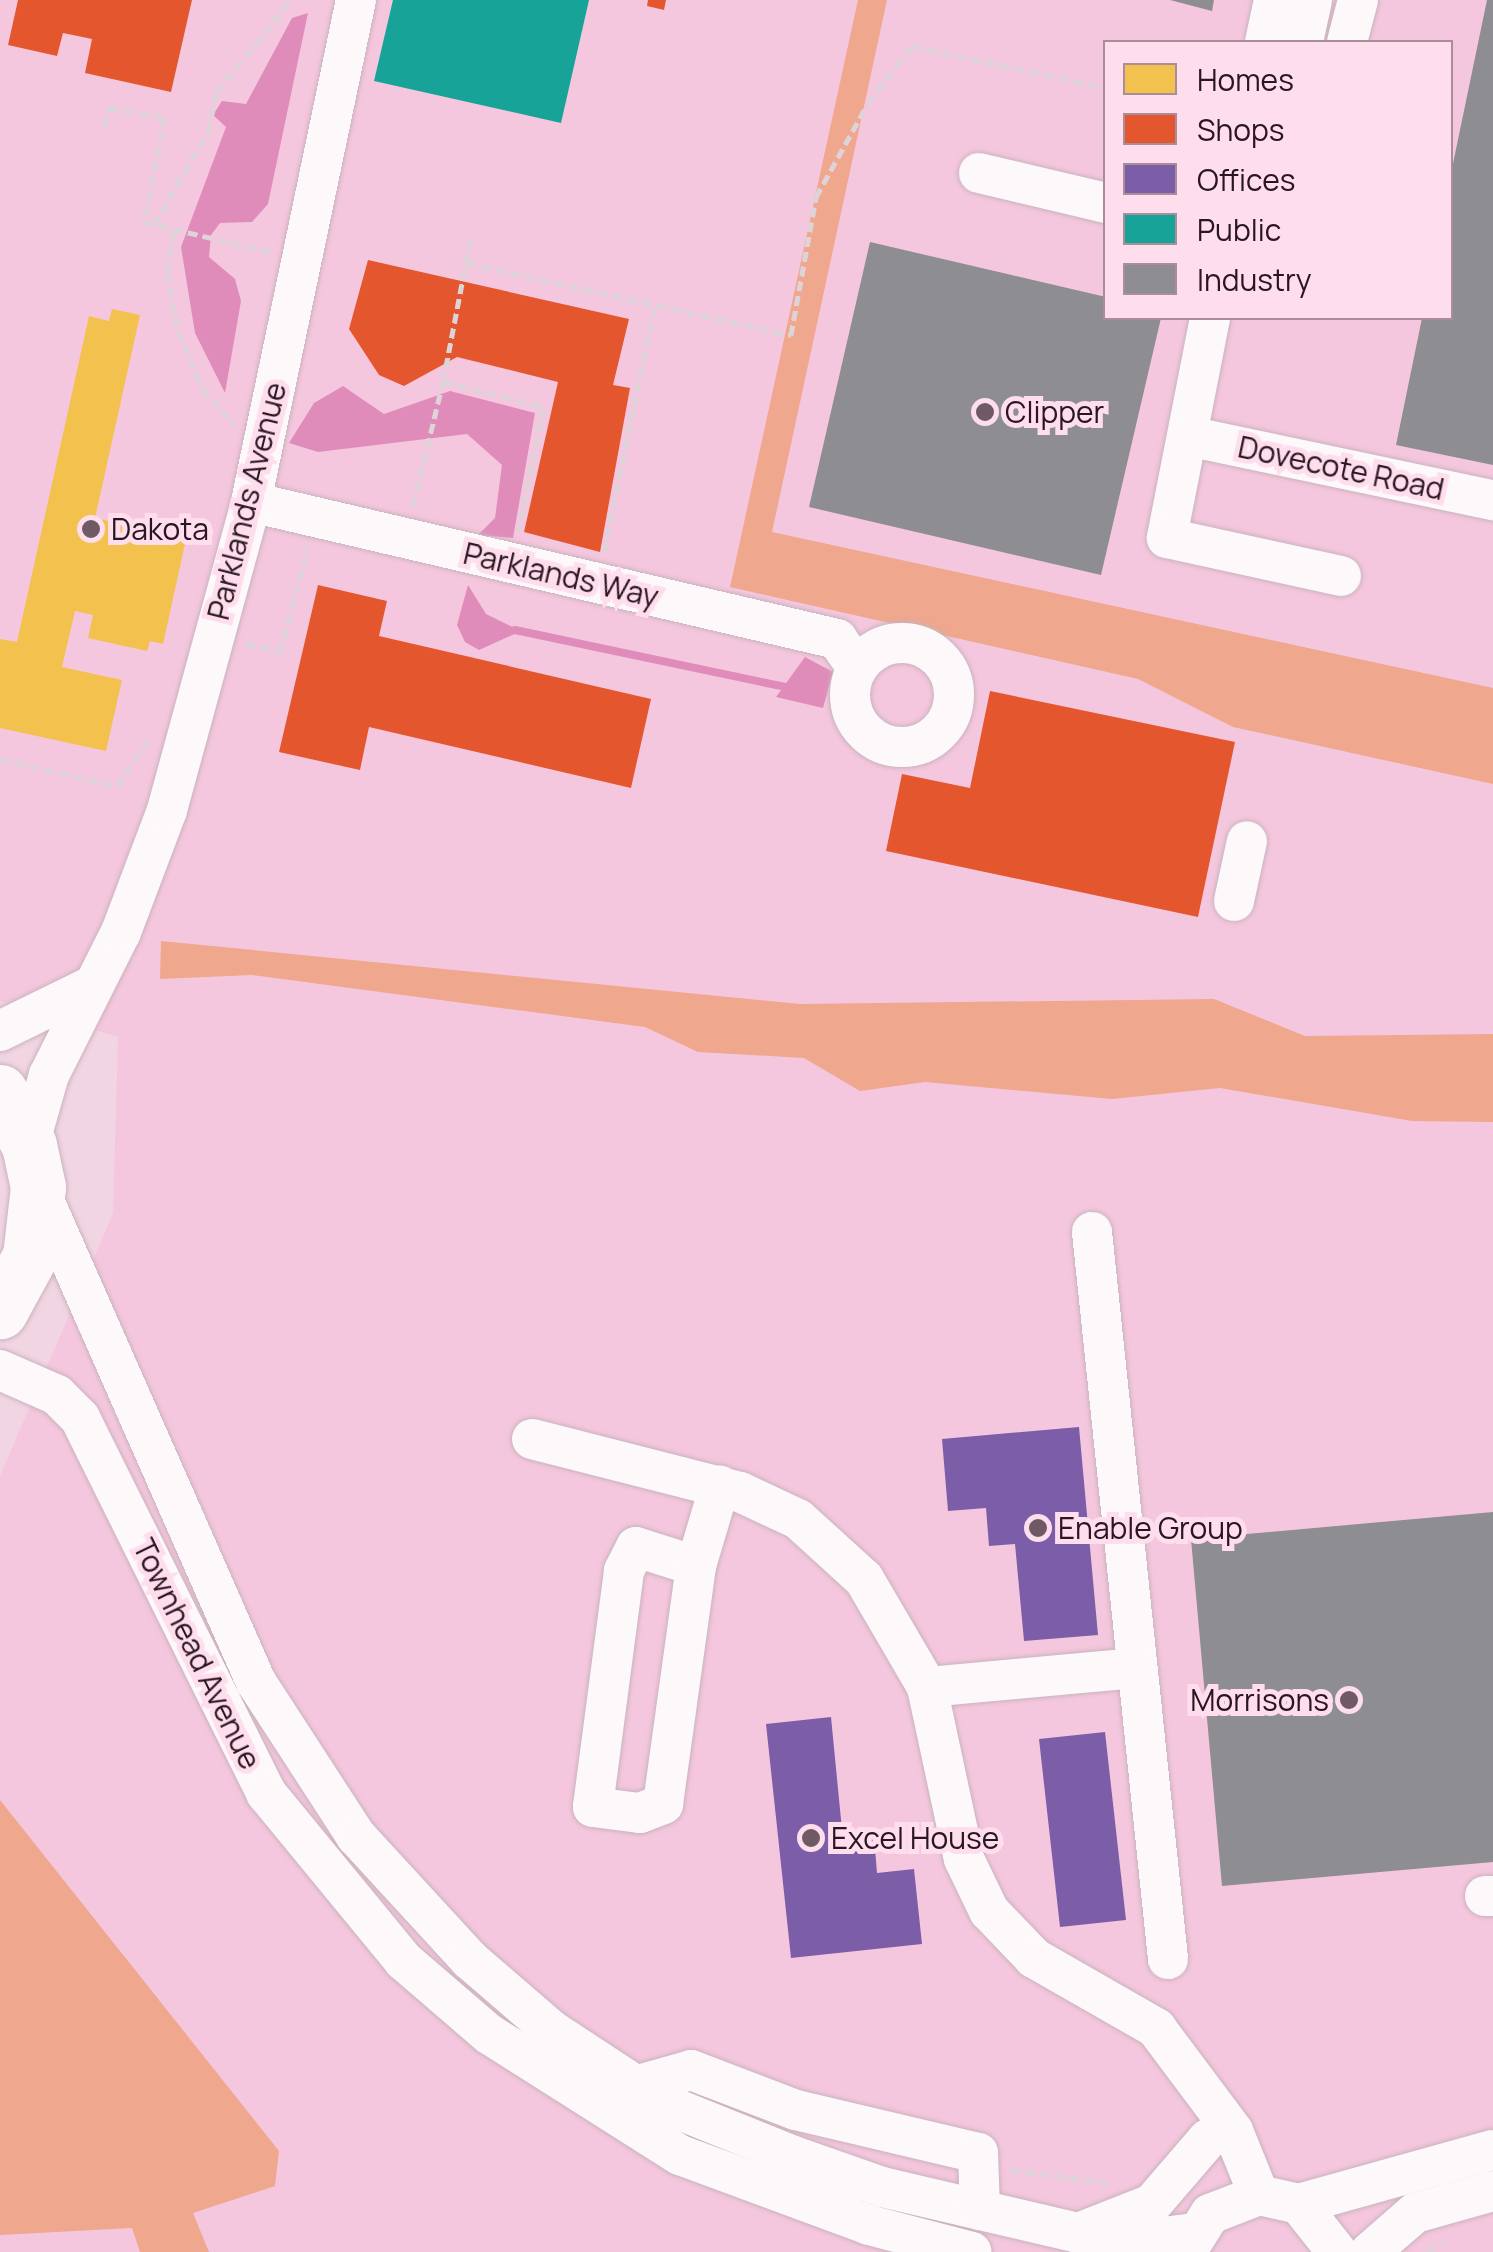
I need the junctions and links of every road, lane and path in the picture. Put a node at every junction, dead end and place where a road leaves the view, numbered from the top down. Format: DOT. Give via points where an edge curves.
graph roads {
  1 [pos="290,0"];
  2 [pos="356,0"];
  3 [pos="1274,0"];
  4 [pos="1312,0"];
  5 [pos="1358,0"];
  6 [pos="1265,40"];
  7 [pos="1302,40"];
  8 [pos="1348,40"];
  9 [pos="1103,87"];
  10 [pos="104,126"];
  11 [pos="979,173"];
  12 [pos="1103,202"];
  13 [pos="154,225"];
  14 [pos="173,232"];
  15 [pos="471,240"];
  16 [pos="304,258"];
  17 [pos="466,262"];
  18 [pos="654,308"];
  19 [pos="1210,320"];
  20 [pos="443,382"];
  21 [pos="1188,436"];
  22 [pos="260,459"];
  23 [pos="1493,500"];
  24 [pos="251,502"];
  25 [pos="518,528"];
  26 [pos="405,538"];
  27 [pos="605,549"];
  28 [pos="1341,576"];
  29 [pos="856,668"];
  30 [pos="0,759"];
  31 [pos="117,786"];
  32 [pos="1248,842"];
  33 [pos="1234,901"];
  34 [pos="90,987"];
  35 [pos="0,1031"];
  36 [pos="0,1092"];
  37 [pos="33,1166"];
  38 [pos="1092,1232"];
  39 [pos="0,1311"];
  40 [pos="0,1370"];
  41 [pos="532,1439"];
  42 [pos="705,1479"];
  43 [pos="696,1566"];
  44 [pos="1136,1668"];
  45 [pos="928,1688"];
  46 [pos="1168,1959"];
  47 [pos="635,2086"];
  48 [pos="1205,2094"];
  49 [pos="1208,2139"];
  50 [pos="1493,2150"];
  51 [pos="1493,2191"];
  52 [pos="1259,2196"];
  53 [pos="1299,2204"];
  54 [pos="980,2210"];
  55 [pos="1078,2233"];
  56 [pos="1197,2233"];
  57 [pos="972,2252"];
  58 [pos="1337,2252"];
  59 [pos="1370,2252"];
  1 -- 13 [label="path" via="217,92 208,131"];
  2 -- 16 [label="street, Parklands Avenue"];
  3 -- 6 [label="street"];
  4 -- 7 [label="street"];
  5 -- 8 [label="street"];
  9 -- 18 [label="path" via="912,46 868,103 816,198 790,335"];
  10 -- 13 [label="path" via="109,108 165,118 144,222"];
  11 -- 12 [label="street"];
  13 -- 14 [label="path"];
  14 -- 16 [label="path"];
  14 -- 22 [label="path" via="167,273 178,331 202,388"];
  15 -- 17 [label="path"];
  16 -- 22 [label="street, Parklands Avenue"];
  17 -- 18 [label="path"];
  17 -- 20 [label="path"];
  18 -- 27 [label="path"];
  19 -- 21 [label="street"];
  20 -- 25 [label="path" via="544,407"];
  20 -- 26 [label="path"];
  21 -- 23 [label="street, Dovecote Road"];
  21 -- 28 [label="street" via="1167,538"];
  22 -- 24 [label="street, Parklands Avenue"];
  24 -- 26 [label="street, Parklands Way"];
  24 -- 34 [label="street, Parklands Avenue" via="158,840"];
  26 -- 29 [label="street, Parklands Way" via="837,640"];
  30 -- 31 [label="path"];
  32 -- 33 [label="street"];
  34 -- 35 [label="street"];
  34 -- 37 [label="street, Parklands Avenue"];
  36 -- 37 [label="highway"];
  37 -- 39 [label="highway" via="30,1256"];
  37 -- 47 [label="street, Townhead Avenue" via="256,1682 303,1765 423,1915 551,2030"];
  38 -- 44 [label="street"];
  40 -- 57 [label="street, Townhead Avenue" via="57,1395 80,1418 266,1793 404,1961 488,2034 680,2156 850,2219"];
  41 -- 42 [label="street"];
  42 -- 43 [label="street"];
  42 -- 45 [label="street" via="798,1519 864,1579"];
  43 -- 43 [label="street" via="663,1804 640,1813 594,1807 624,1571 636,1547"];
  44 -- 45 [label="street"];
  44 -- 46 [label="street"];
  45 -- 48 [label="street" via="964,1859 989,1911 1034,1958 1156,2028"];
  47 -- 54 [label="street, Townhead Avenue" via="794,2156"];
  47 -- 54 [label="street" via="691,2070 796,2110 978,2153"];
  48 -- 49 [label="street"];
  48 -- 52 [label="street" via="1233,2131"];
  49 -- 55 [label="street" via="1152,2204"];
  49 -- 56 [label="street"];
  50 -- 53 [label="street"];
  51 -- 59 [label="street" via="1415,2213"];
  52 -- 53 [label="street"];
  52 -- 56 [label="street, Townhead Avenue"];
  53 -- 58 [label="street"];
  54 -- 55 [label="street, Townhead Avenue"];
  55 -- 56 [label="street, Townhead Avenue" via="1131,2241"];
}
